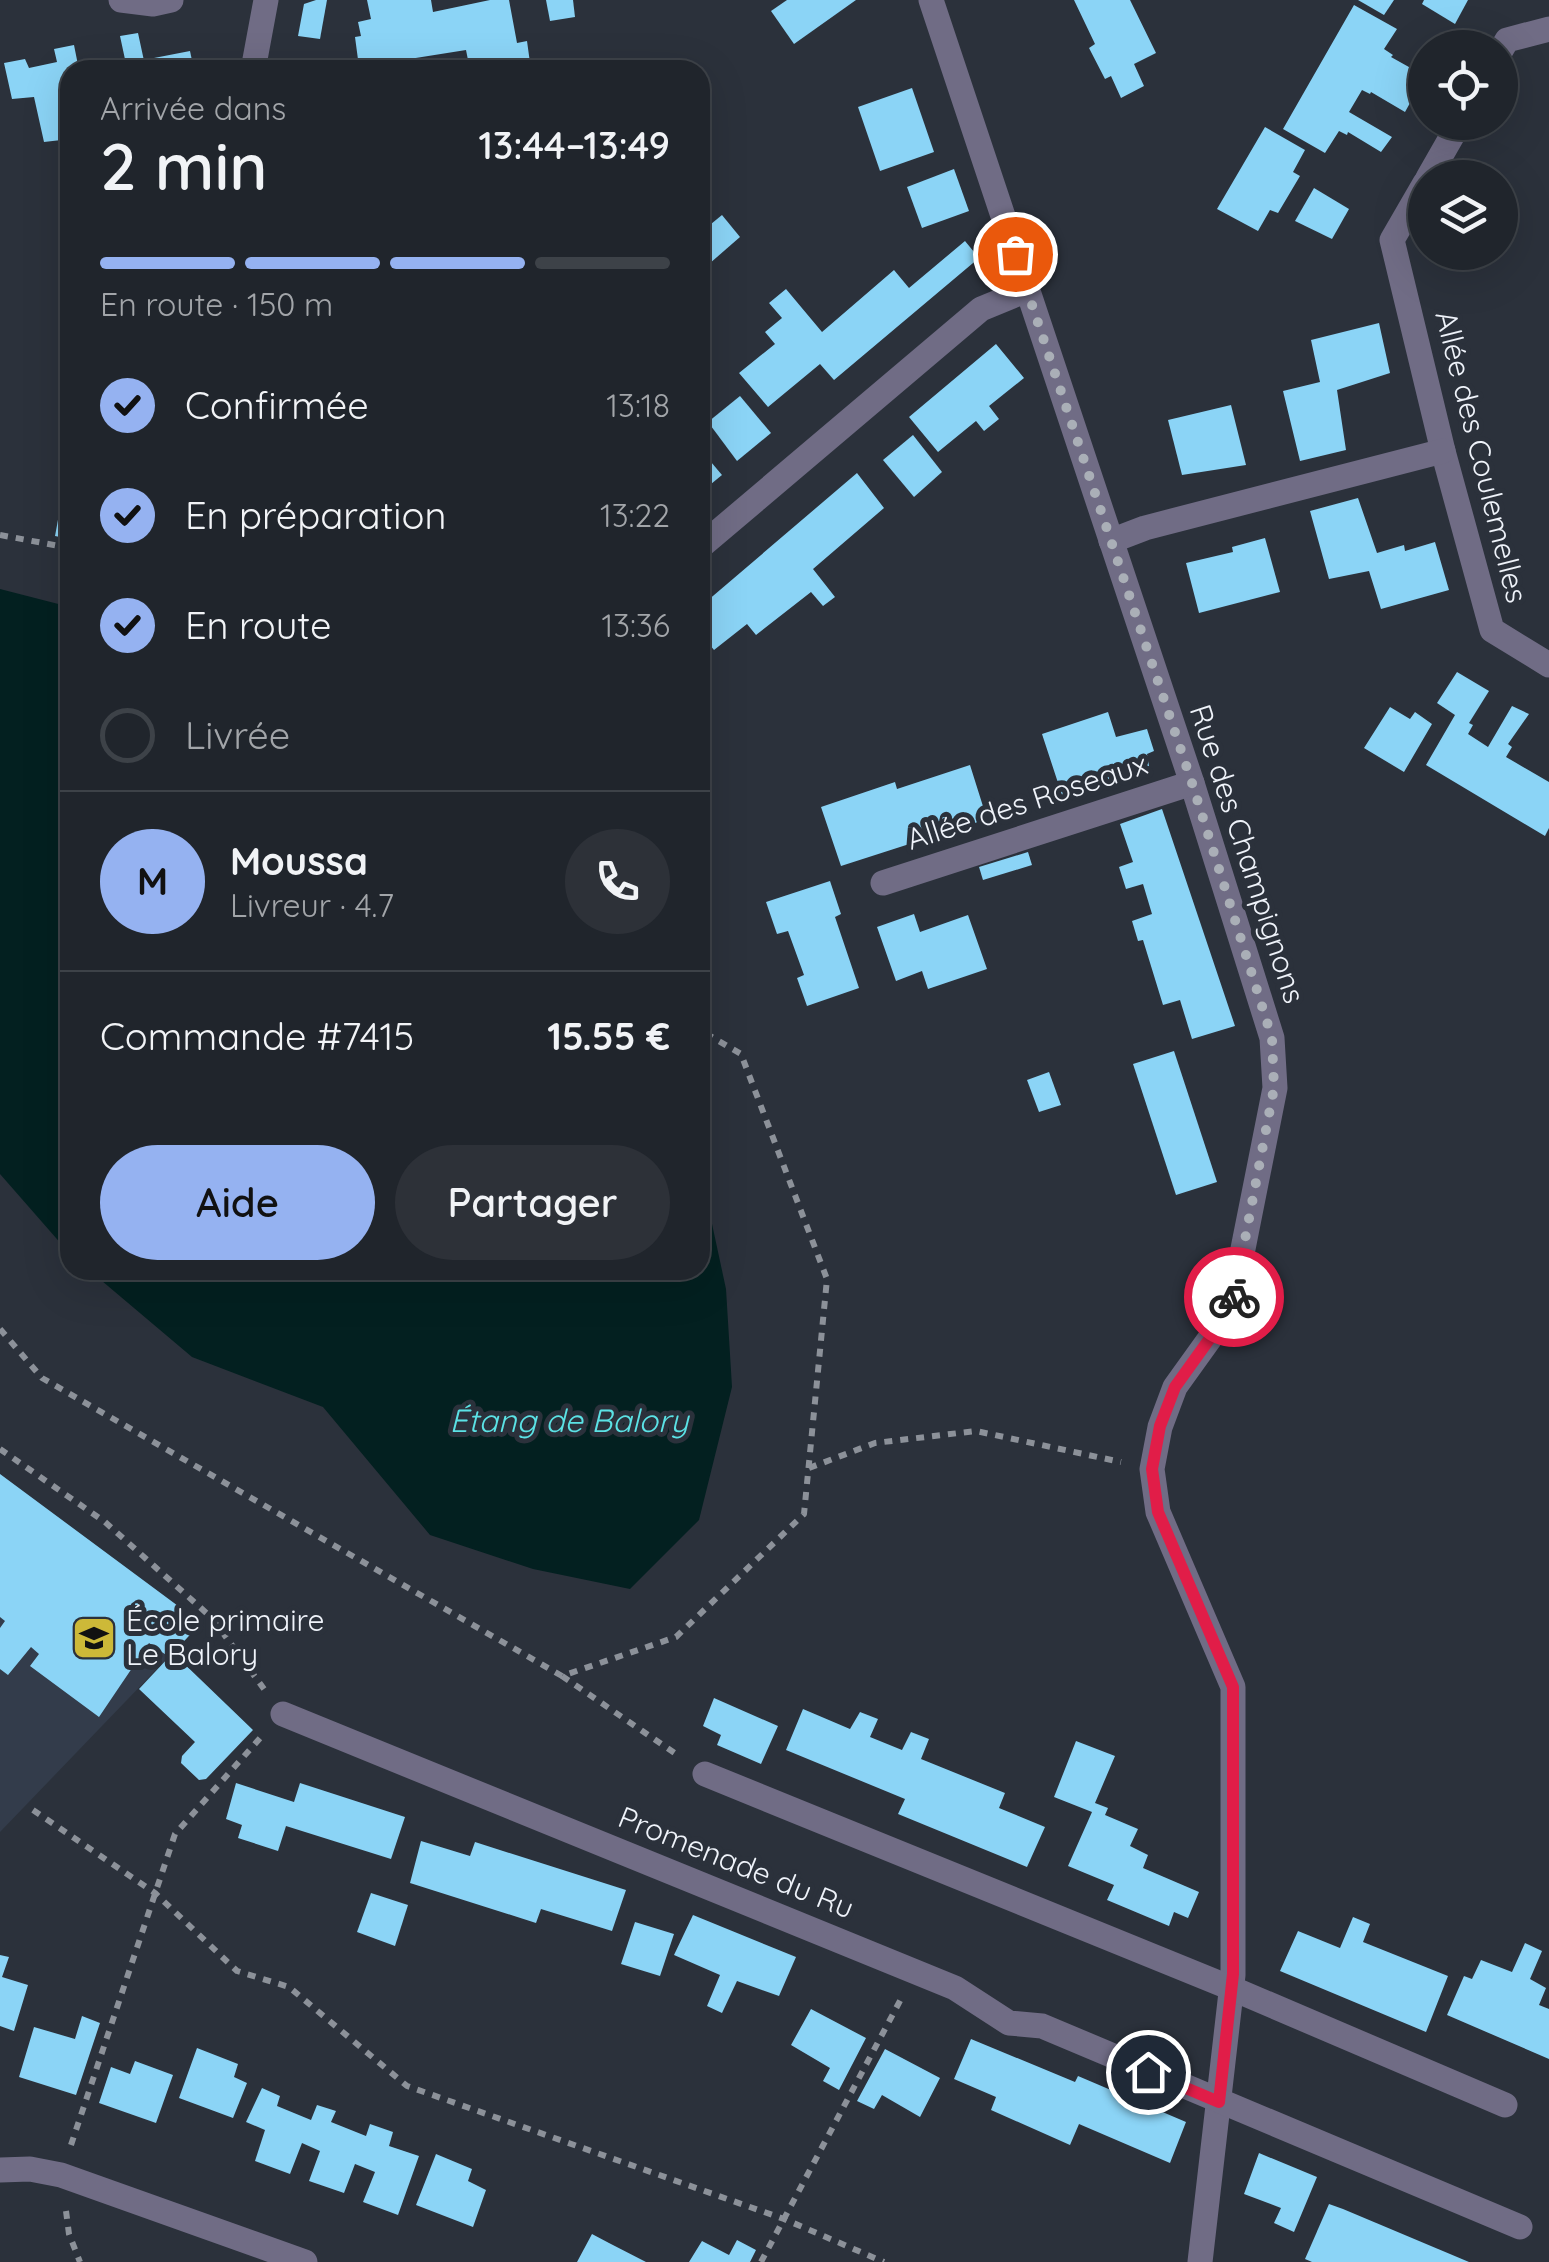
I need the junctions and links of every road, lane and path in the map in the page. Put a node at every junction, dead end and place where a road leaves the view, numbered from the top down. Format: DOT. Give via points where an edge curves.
graph roads {
  1 [pos="121,0"];
  2 [pos="171,0"];
  3 [pos="266,0"];
  4 [pos="931,0"];
  5 [pos="1549,29"];
  6 [pos="1518,37"];
  7 [pos="255,60"];
  8 [pos="1408,213"];
  9 [pos="1027,290"];
  10 [pos="1443,451"];
  11 [pos="0,535"];
  12 [pos="710,539"];
  13 [pos="1111,541"];
  14 [pos="60,546"];
  15 [pos="1549,664"];
  16 [pos="1192,783"];
  17 [pos="883,882"];
  18 [pos="710,1036"];
  19 [pos="0,1329"];
  20 [pos="0,1450"];
  21 [pos="809,1468"];
  22 [pos="1152,1469"];
  23 [pos="562,1676"];
  24 [pos="282,1714"];
  25 [pos="705,1774"];
  26 [pos="33,1810"];
  27 [pos="156,1893"];
  28 [pos="915,1971"];
  29 [pos="1231,1988"];
  30 [pos="1219,2102"];
  31 [pos="1505,2105"];
  32 [pos="0,2170"];
  33 [pos="62,2176"];
  34 [pos="784,2219"];
  35 [pos="1520,2227"];
  36 [pos="80,2262"];
  37 [pos="305,2262"];
  38 [pos="761,2262"];
  39 [pos="884,2262"];
  40 [pos="1200,2262"];
  1 -- 2 [label="street"];
  3 -- 7 [label="street"];
  4 -- 9 [label="street, Rue des Champignons"];
  5 -- 6 [label="street"];
  8 -- 10 [label="street, Allée des Coulemelles" via="1392,240"];
  9 -- 12 [label="street" via="981,309"];
  9 -- 13 [label="street, Rue des Champignons"];
  10 -- 13 [label="street"];
  10 -- 15 [label="street, Allée des Coulemelles" via="1492,630"];
  11 -- 14 [label="path"];
  13 -- 16 [label="street, Rue des Champignons"];
  16 -- 17 [label="street, Allée des Roseaux"];
  16 -- 22 [label="street, Rue des Champignons" via="1272,1038 1274,1088 1231,1309 1175,1387"];
  18 -- 21 [label="path" via="741,1054 827,1279"];
  19 -- 23 [label="path" via="42,1378"];
  20 -- 24 [label="path" via="106,1522 212,1618"];
  21 -- 22 [label="path" via="875,1443 976,1431"];
  21 -- 23 [label="path" via="804,1514 676,1636"];
  22 -- 29 [label="street, Rue des Champignons" via="1158,1512 1233,1687"];
  23 -- 25 [label="path"];
  24 -- 27 [label="path" via="175,1834"];
  24 -- 28 [label="street, Promenade du Ru"];
  25 -- 29 [label="street"];
  26 -- 27 [label="path"];
  27 -- 33 [label="path"];
  27 -- 34 [label="path" via="236,1971 288,1987 407,2086"];
  28 -- 30 [label="street, Promenade du Ru" via="1009,2022 1042,2026"];
  28 -- 34 [label="path"];
  29 -- 30 [label="street, Rue des Champignons"];
  29 -- 31 [label="street"];
  30 -- 35 [label="street, Promenade du Ru"];
  30 -- 40 [label="street, Rue des Champignons"];
  32 -- 33 [label="street"];
  33 -- 36 [label="path" via="69,2234"];
  33 -- 37 [label="street"];
  34 -- 38 [label="path"];
  34 -- 39 [label="path"];
}
